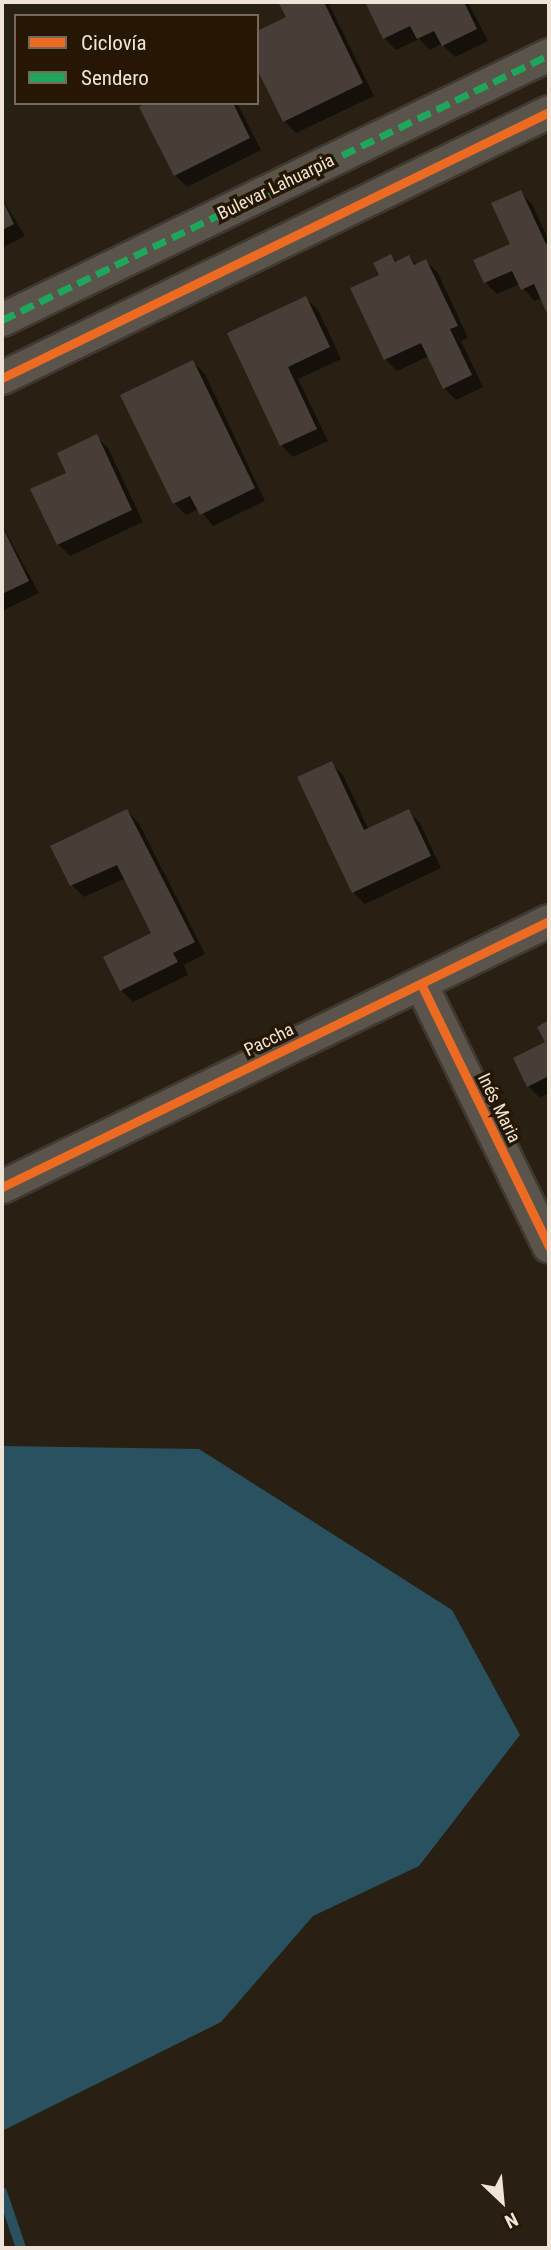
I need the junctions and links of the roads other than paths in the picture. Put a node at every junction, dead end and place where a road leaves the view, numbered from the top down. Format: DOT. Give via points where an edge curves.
graph roads {
  1 [pos="549,55"];
  2 [pos="549,112"];
  3 [pos="2,320"];
  4 [pos="2,378"];
  5 [pos="549,921"];
  6 [pos="421,984"];
  7 [pos="2,1187"];
  8 [pos="549,1247"];
  1 -- 3 [label="street, Bulevar Lahuarpia"];
  2 -- 4 [label="street"];
  5 -- 6 [label="street, Paccha"];
  6 -- 7 [label="street, Paccha"];
  6 -- 8 [label="street, Inés Maria"];
}
